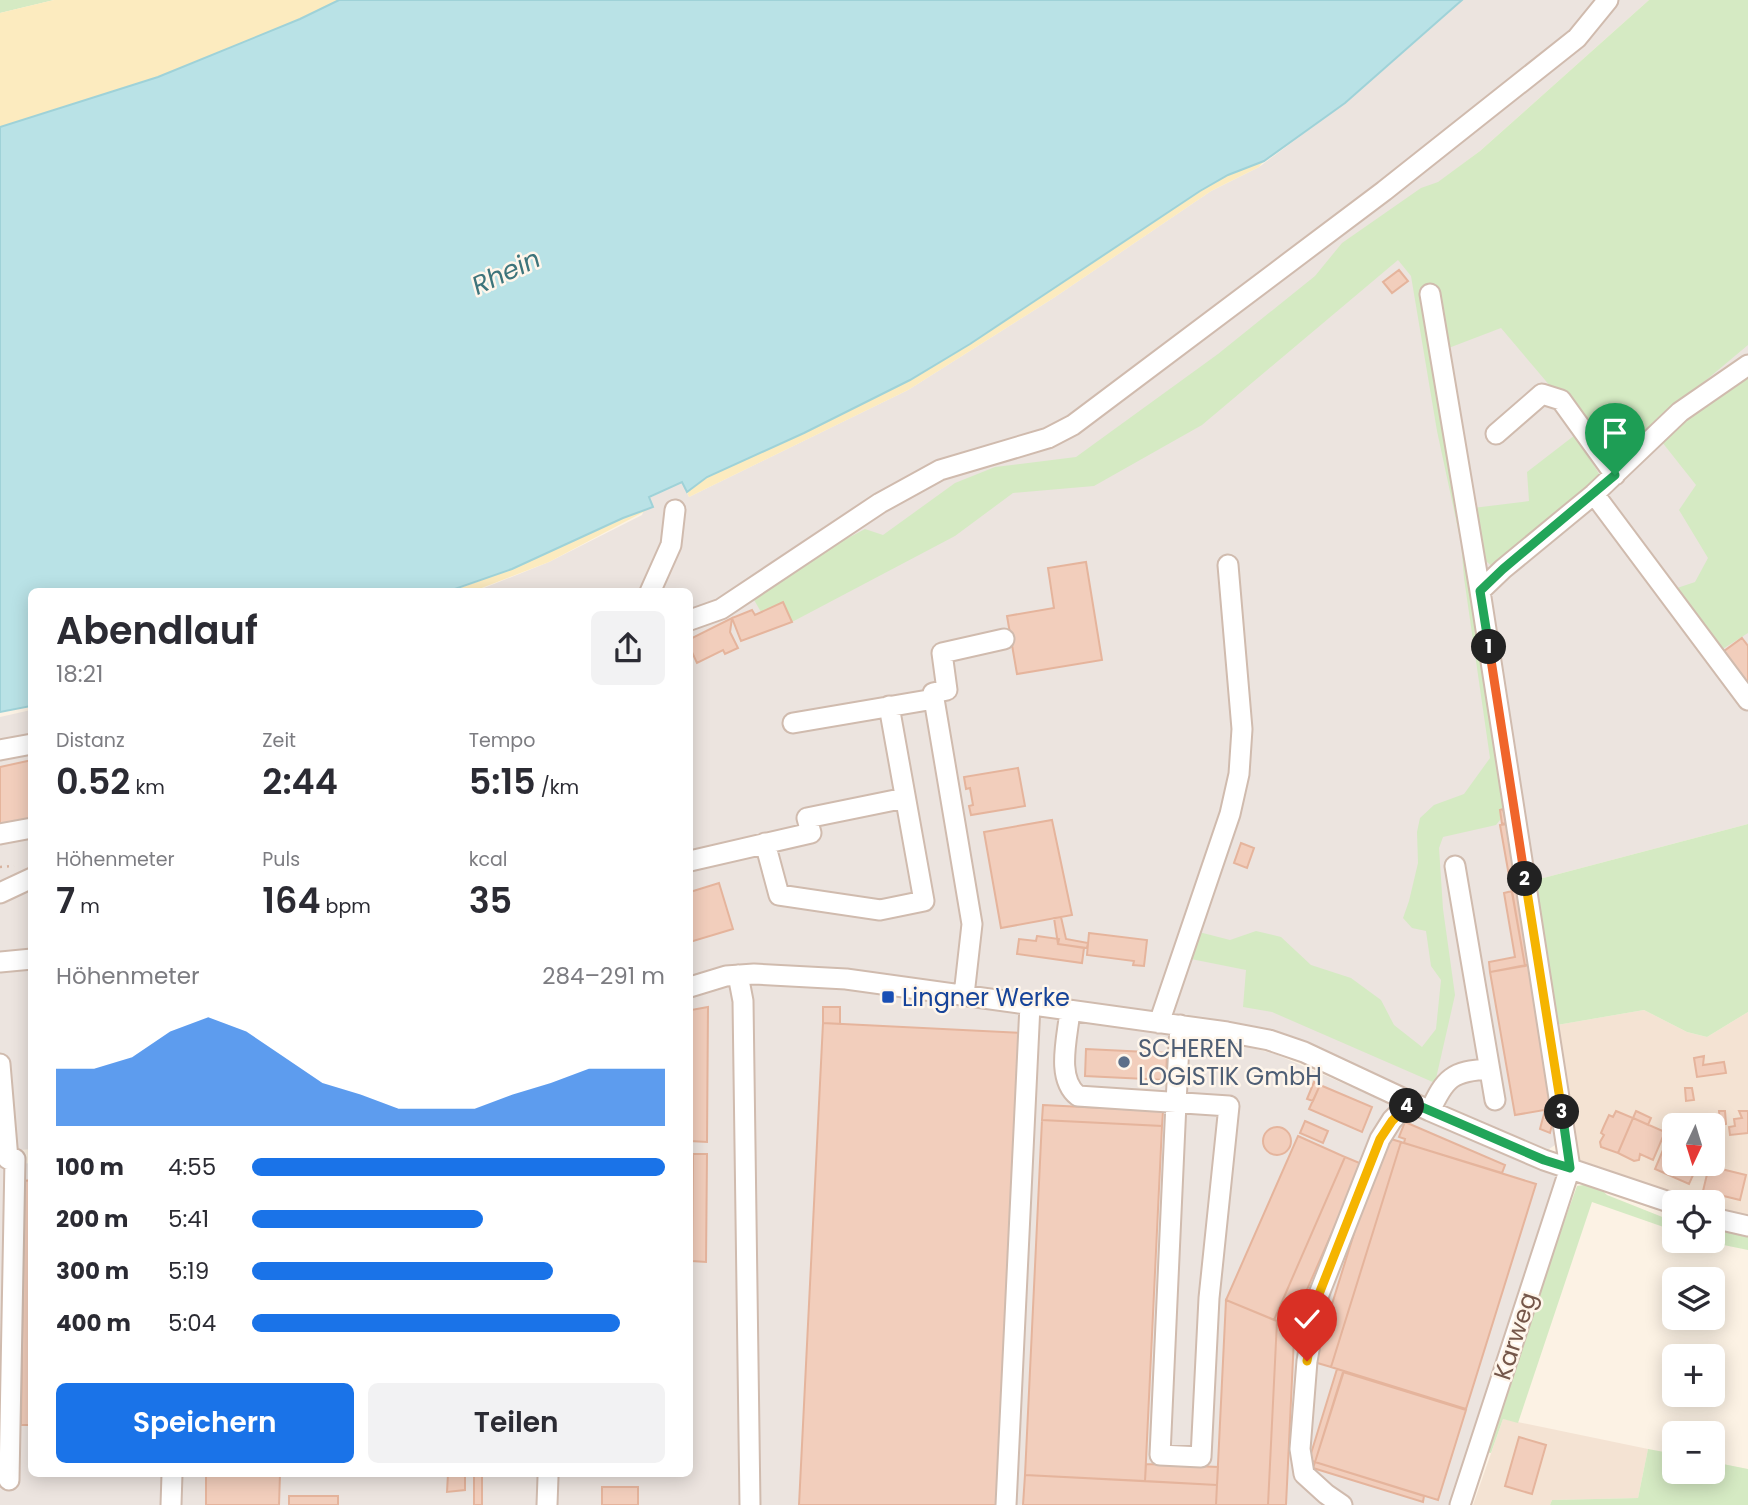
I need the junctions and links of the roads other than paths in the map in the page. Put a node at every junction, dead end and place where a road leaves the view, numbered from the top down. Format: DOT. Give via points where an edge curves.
graph roads {
  1 [pos="1608,0"];
  2 [pos="1430,294"];
  3 [pos="1748,365"];
  4 [pos="1496,434"];
  5 [pos="1615,475"];
  6 [pos="1594,494"];
  7 [pos="675,510"];
  8 [pos="1228,565"];
  9 [pos="652,588"];
  10 [pos="1480,591"];
  11 [pos="693,619"];
  12 [pos="1004,639"];
  13 [pos="934,699"];
  14 [pos="1748,701"];
  15 [pos="889,706"];
  16 [pos="793,723"];
  17 [pos="28,745"];
  18 [pos="0,750"];
  19 [pos="905,798"];
  20 [pos="28,829"];
  21 [pos="0,834"];
  22 [pos="765,842"];
  23 [pos="693,860"];
  24 [pos="1455,866"];
  25 [pos="28,880"];
  26 [pos="0,894"];
  27 [pos="28,959"];
  28 [pos="0,962"];
  29 [pos="738,975"];
  30 [pos="693,986"];
  31 [pos="964,995"];
  32 [pos="1030,1005"];
  33 [pos="1070,1010"];
  34 [pos="1159,1023"];
  35 [pos="1180,1025"];
  36 [pos="0,1064"];
  37 [pos="1489,1069"];
  38 [pos="1494,1100"];
  39 [pos="1410,1102"];
  40 [pos="1176,1103"];
  41 [pos="1430,1111"];
  42 [pos="14,1159"];
  43 [pos="1570,1168"];
  44 [pos="1662,1200"];
  45 [pos="1725,1221"];
  46 [pos="1748,1226"];
  47 [pos="172,1477"];
  48 [pos="548,1477"];
  49 [pos="9,1480"];
  50 [pos="171,1505"];
  51 [pos="547,1505"];
  52 [pos="750,1505"];
  53 [pos="1006,1505"];
  54 [pos="1342,1505"];
  55 [pos="1460,1505"];
  1 -- 11 [label="street" via="1577,38 1384,191 1073,425 1048,438 940,470 880,503 722,609"];
  2 -- 10 [label="street"];
  3 -- 5 [label="street" via="1680,412"];
  4 -- 5 [label="street" via="1542,394 1561,400"];
  5 -- 6 [label="street"];
  6 -- 10 [label="street"];
  6 -- 14 [label="street"];
  7 -- 9 [label="street" via="671,545"];
  8 -- 34 [label="street" via="1242,729 1239,774 1230,814"];
  10 -- 43 [label="street"];
  12 -- 13 [label="street" via="942,653 947,690 933,693"];
  13 -- 15 [label="street"];
  13 -- 31 [label="street" via="972,924"];
  15 -- 16 [label="street"];
  15 -- 19 [label="street"];
  17 -- 18 [label="street"];
  19 -- 22 [label="street" via="807,818 811,833"];
  19 -- 22 [label="street" via="924,901 880,910 779,895"];
  20 -- 21 [label="street"];
  22 -- 23 [label="street"];
  24 -- 37 [label="street"];
  25 -- 26 [label="street"];
  27 -- 28 [label="street"];
  29 -- 30 [label="street"];
  29 -- 31 [label="street" via="846,979"];
  29 -- 52 [label="street" via="743,1001"];
  31 -- 32 [label="street"];
  32 -- 33 [label="street"];
  32 -- 53 [label="street"];
  33 -- 34 [label="street"];
  33 -- 40 [label="street" via="1065,1078 1074,1094"];
  34 -- 35 [label="street"];
  35 -- 39 [label="street" via="1269,1040"];
  35 -- 40 [label="street"];
  36 -- 42 [label="street"];
  37 -- 38 [label="street"];
  37 -- 41 [label="street" via="1468,1070 1447,1080"];
  39 -- 41 [label="street"];
  39 -- 54 [label="street" via="1380,1139 1319,1294 1307,1361 1300,1449 1304,1474"];
  40 -- 40 [label="street" via="1160,1455 1201,1457 1209,1298 1229,1106"];
  41 -- 43 [label="street"];
  42 -- 49 [label="street"];
  43 -- 44 [label="street"];
  43 -- 55 [label="street, Karweg"];
  45 -- 46 [label="street"];
  47 -- 50 [label="street"];
  48 -- 51 [label="street"];
}
